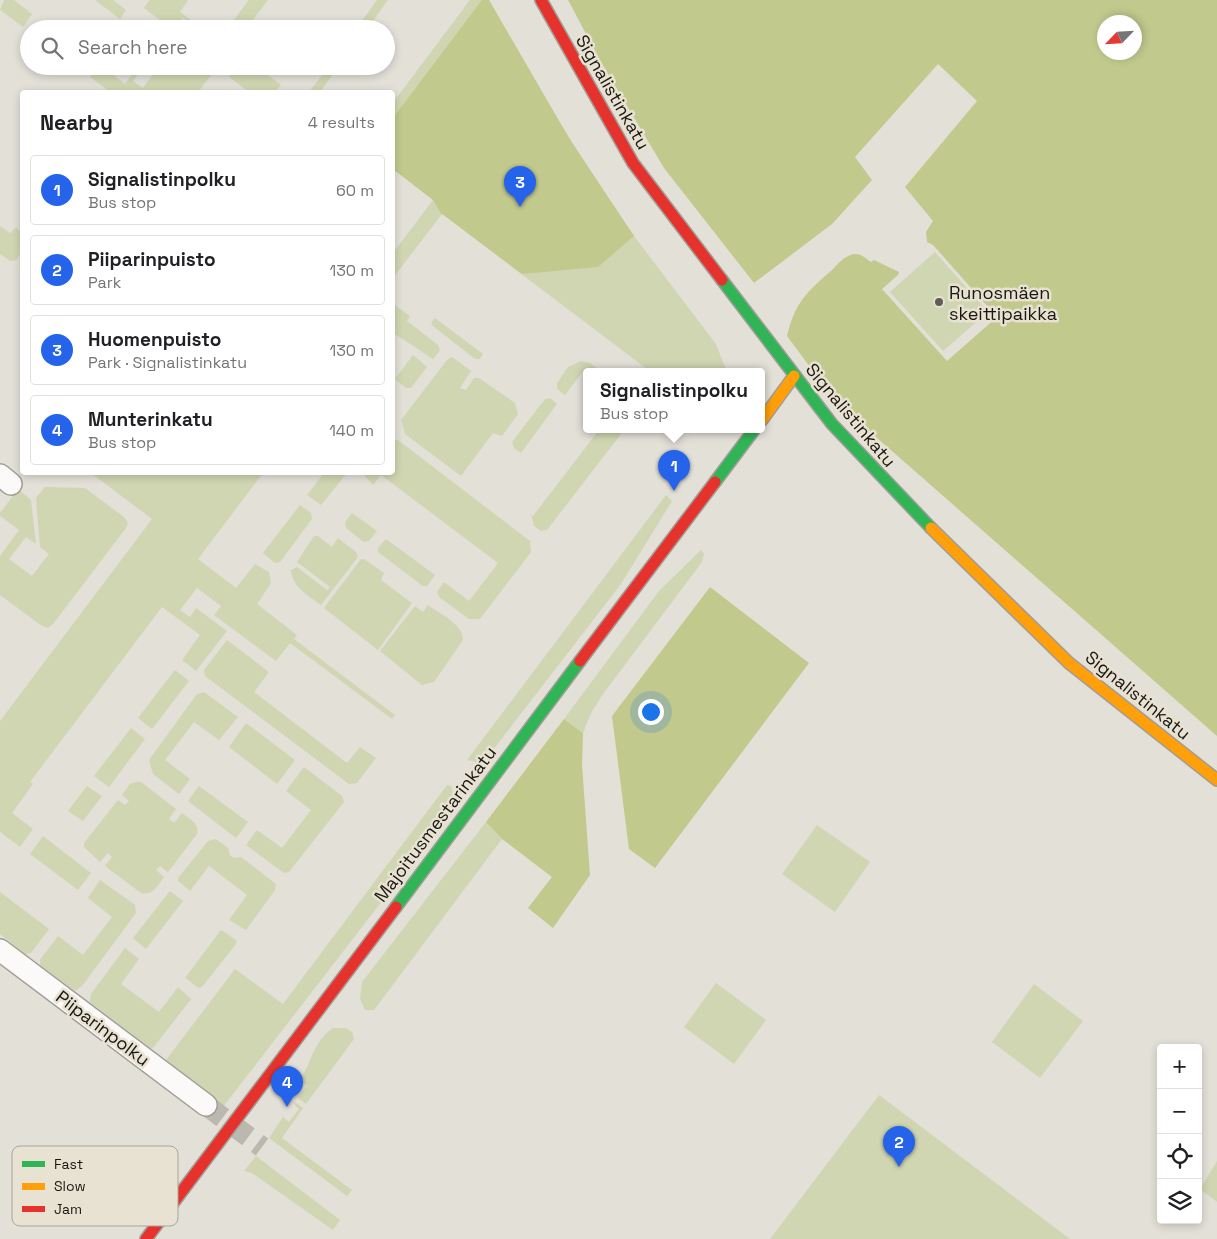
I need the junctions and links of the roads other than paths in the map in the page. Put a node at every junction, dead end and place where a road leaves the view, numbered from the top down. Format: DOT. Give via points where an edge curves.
graph roads {
  1 [pos="541,0"];
  2 [pos="794,376"];
  3 [pos="765,416"];
  4 [pos="752,433"];
  5 [pos="1217,780"];
  6 [pos="0,950"];
  7 [pos="206,1105"];
  8 [pos="178,1196"];
  9 [pos="156,1226"];
  10 [pos="146,1239"];
  1 -- 2 [label="street, Signalistinkatu" via="633,163 755,320"];
  2 -- 3 [label="street"];
  2 -- 5 [label="street, Signalistinkatu" via="876,474 982,580 1069,663"];
  4 -- 8 [label="street, Majoitusmestarinkatu"];
  6 -- 7 [label="street, Piiparinpolku"];
  9 -- 10 [label="street, Majoitusmestarinkatu"];
}
